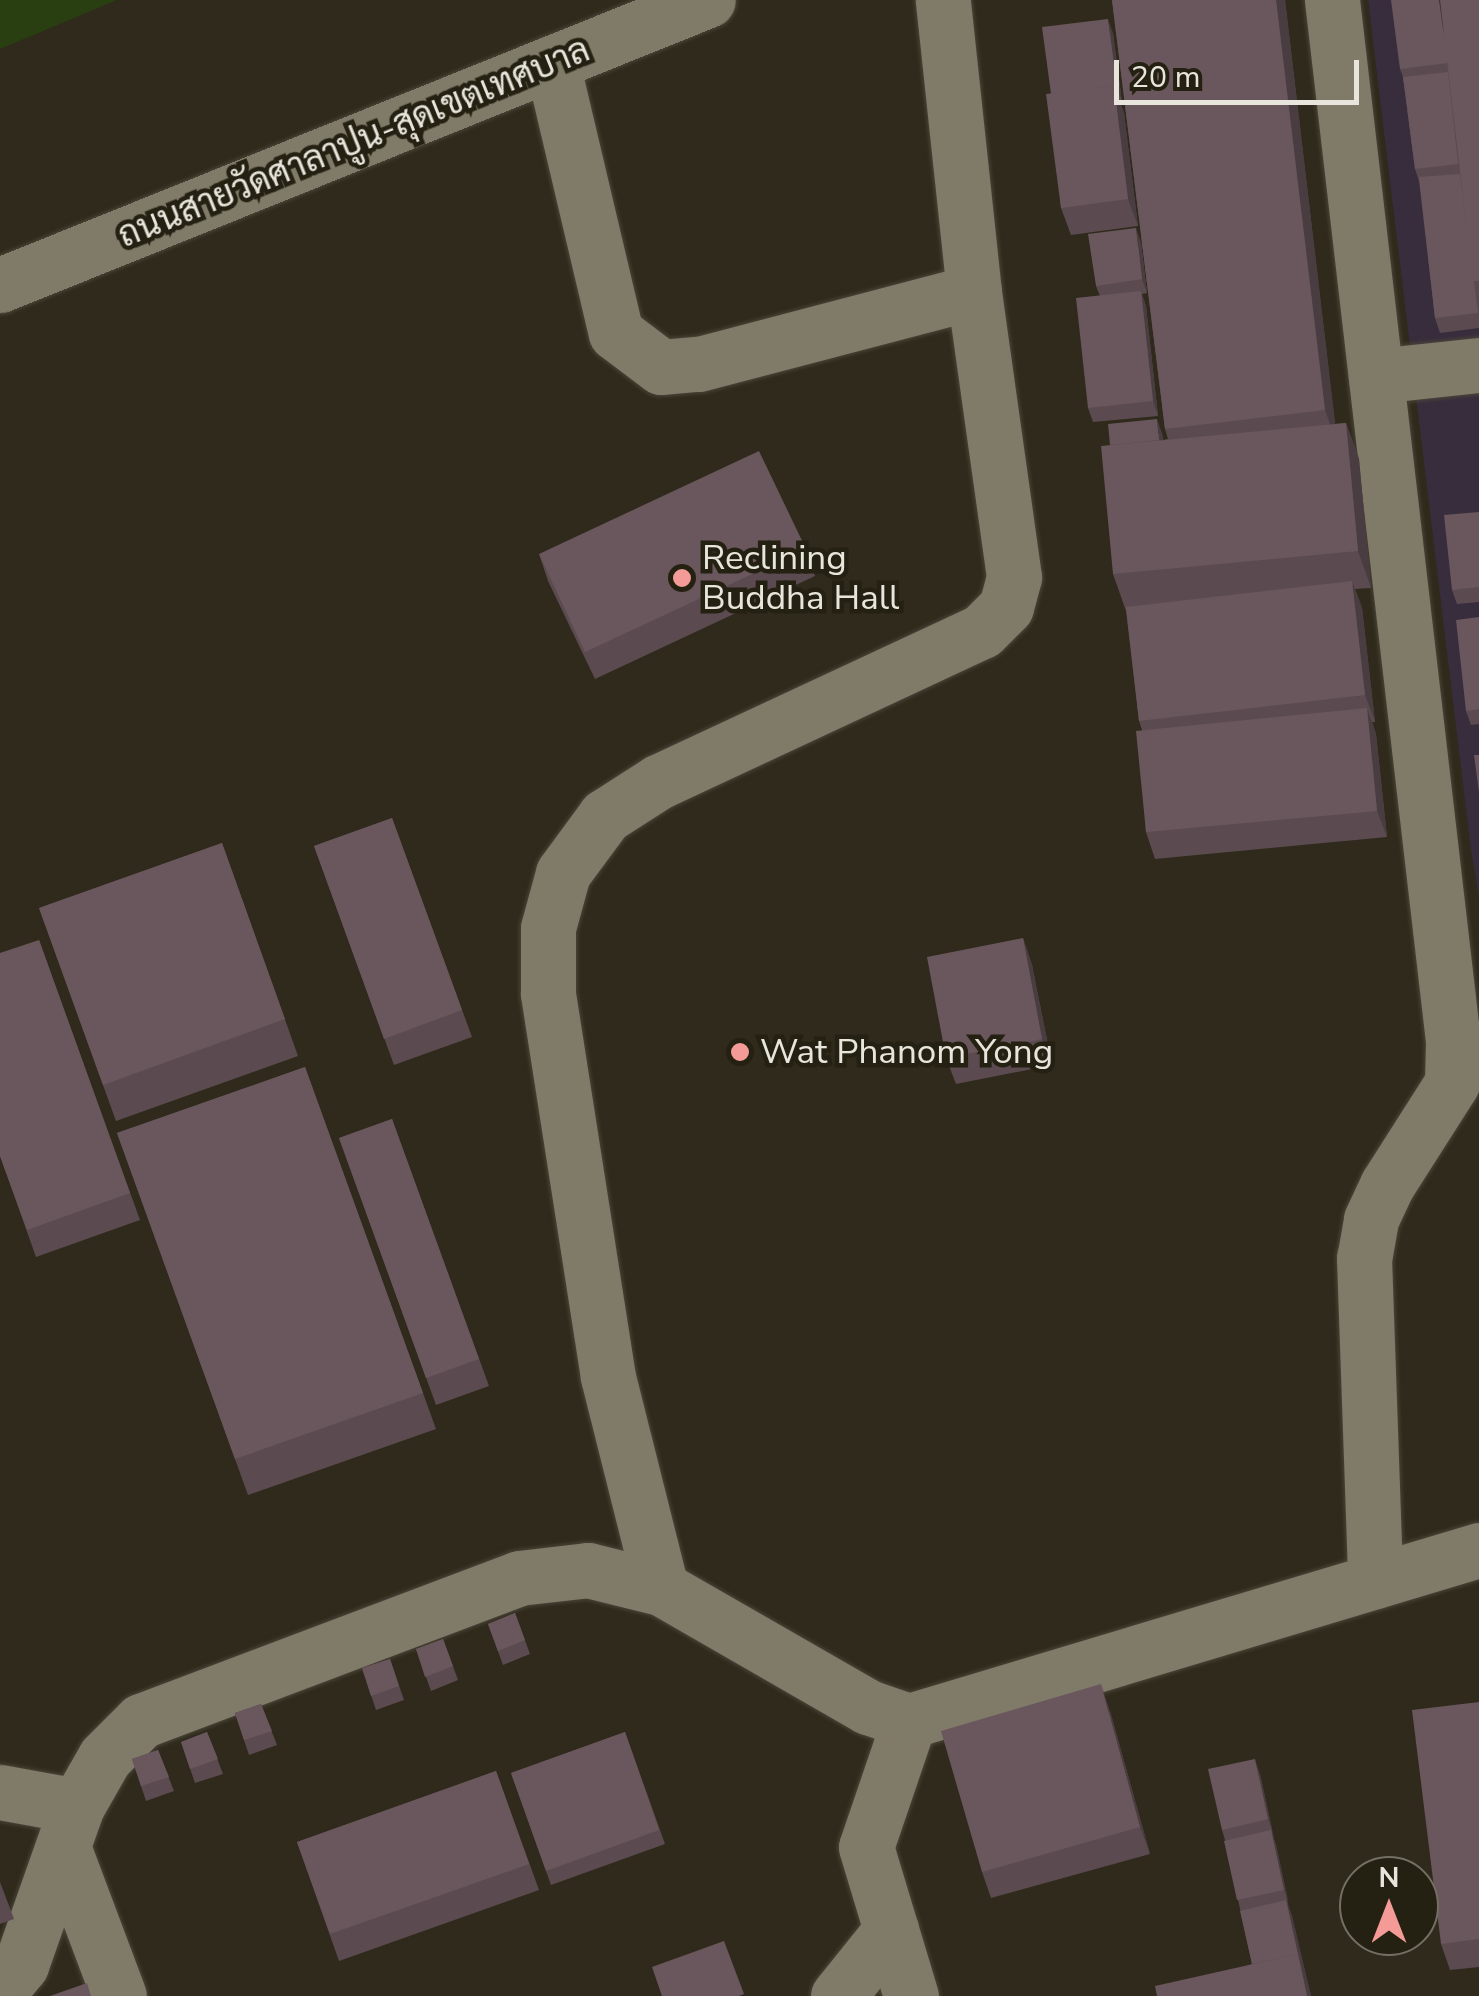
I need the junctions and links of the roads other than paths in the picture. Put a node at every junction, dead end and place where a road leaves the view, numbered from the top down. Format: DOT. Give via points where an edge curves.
graph roads {
  1 [pos="708,0"];
  2 [pos="943,0"];
  3 [pos="1332,0"];
  4 [pos="552,63"];
  5 [pos="0,285"];
  6 [pos="974,292"];
  7 [pos="1479,365"];
  8 [pos="1376,376"];
  9 [pos="1459,908"];
  10 [pos="1479,1550"];
  11 [pos="1375,1581"];
  12 [pos="661,1588"];
  13 [pos="909,1721"];
  14 [pos="0,1792"];
  15 [pos="70,1826"];
  16 [pos="891,1930"];
  17 [pos="0,1990"];
  18 [pos="119,1996"];
  19 [pos="838,1996"];
  20 [pos="910,1996"];
  1 -- 4 [label="street, ถนนสายวัดศาลาปูน-สุดเขตเทศบาล"];
  2 -- 6 [label="street"];
  3 -- 8 [label="street"];
  4 -- 5 [label="street, ถนนสายวัดศาลาปูน-สุดเขตเทศบาล"];
  4 -- 6 [label="street" via="616,333 661,367 699,364"];
  6 -- 12 [label="street" via="1014,577 1006,607 982,631 658,782 605,816 563,873 548,928 548,994 608,1378"];
  7 -- 8 [label="street"];
  8 -- 9 [label="street"];
  9 -- 11 [label="street" via="1452,1083 1387,1185 1364,1258"];
  10 -- 11 [label="street"];
  11 -- 13 [label="street"];
  12 -- 13 [label="street" via="868,1707"];
  12 -- 15 [label="street" via="588,1570 519,1578 141,1721 105,1757"];
  13 -- 16 [label="street" via="866,1847"];
  14 -- 15 [label="street"];
  15 -- 17 [label="street" via="20,1965"];
  15 -- 18 [label="street"];
  16 -- 19 [label="street"];
  16 -- 20 [label="street"];
}
